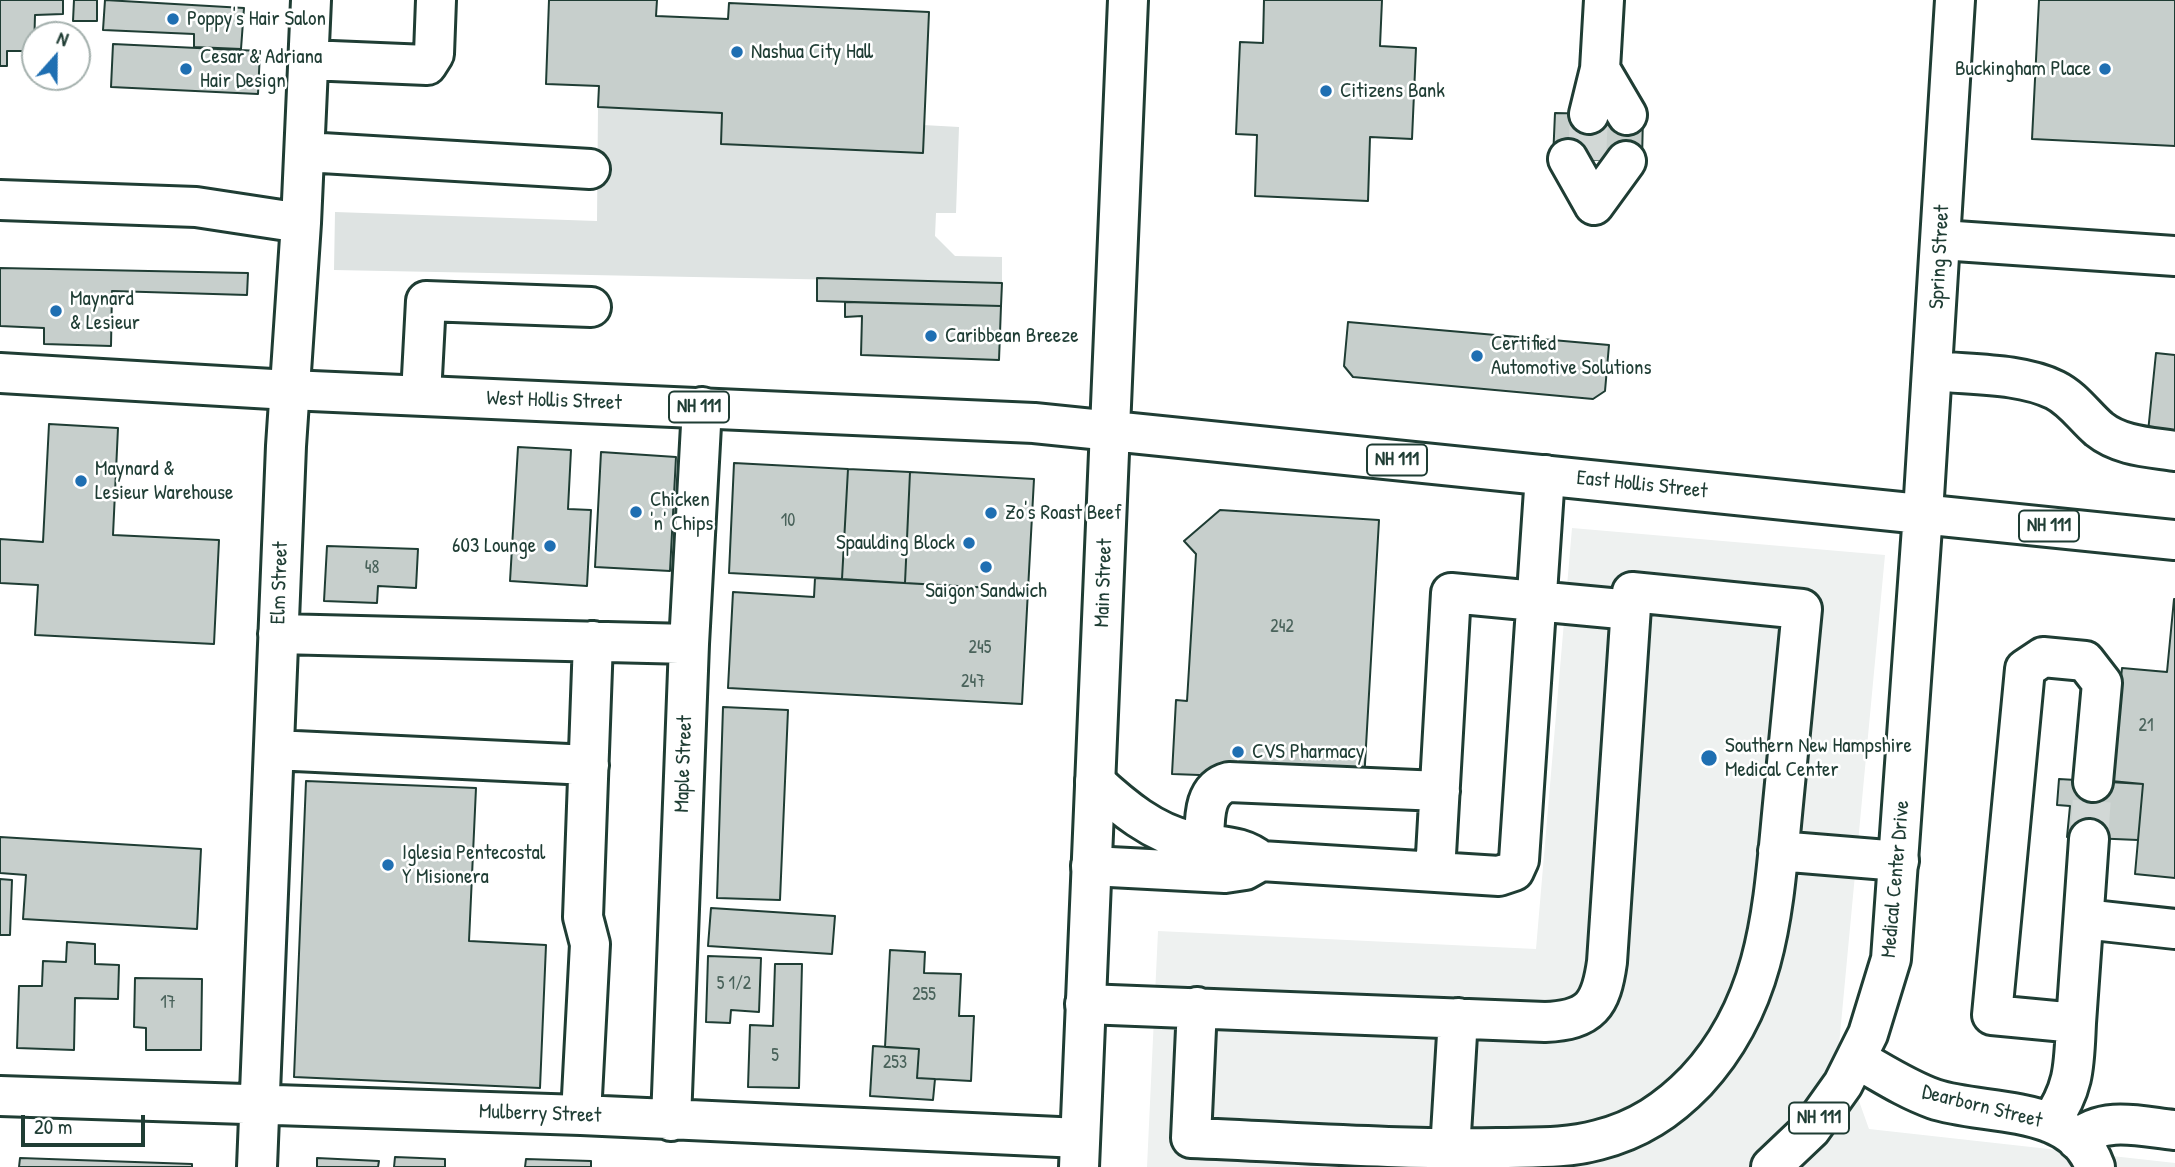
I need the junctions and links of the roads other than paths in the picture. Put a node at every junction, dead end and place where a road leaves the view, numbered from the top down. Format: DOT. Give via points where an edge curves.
graph roads {
  1 [pos="310,0"];
  2 [pos="436,0"];
  3 [pos="1128,0"];
  4 [pos="1604,0"];
  5 [pos="1955,0"];
  6 [pos="308,60"];
  7 [pos="1598,114"];
  8 [pos="305,152"];
  9 [pos="590,169"];
  10 [pos="0,200"];
  11 [pos="1594,205"];
  12 [pos="301,223"];
  13 [pos="1941,240"];
  14 [pos="2175,256"];
  15 [pos="591,307"];
  16 [pos="1934,371"];
  17 [pos="0,373"];
  18 [pos="289,390"];
  19 [pos="421,395"];
  20 [pos="702,407"];
  21 [pos="1109,430"];
  22 [pos="2175,451"];
  23 [pos="1545,475"];
  24 [pos="1923,513"];
  25 [pos="2175,540"];
  26 [pos="1534,600"];
  27 [pos="1631,610"];
  28 [pos="278,634"];
  29 [pos="593,641"];
  30 [pos="689,644"];
  31 [pos="274,750"];
  32 [pos="589,765"];
  33 [pos="1095,782"];
  34 [pos="2093,782"];
  35 [pos="1440,791"];
  36 [pos="2089,839"];
  37 [pos="1204,844"];
  38 [pos="1778,851"];
  39 [pos="1261,861"];
  40 [pos="1899,861"];
  41 [pos="1091,866"];
  42 [pos="1435,872"];
  43 [pos="2084,919"];
  44 [pos="2175,929"];
  45 [pos="1085,1004"];
  46 [pos="1197,1007"];
  47 [pos="1458,1018"];
  48 [pos="2076,1023"];
  49 [pos="1857,1059"];
  50 [pos="0,1096"];
  51 [pos="258,1104"];
  52 [pos="581,1115"];
  53 [pos="671,1121"];
  54 [pos="2175,1130"];
  55 [pos="2074,1143"];
  56 [pos="1080,1152"];
  57 [pos="1449,1158"];
  58 [pos="257,1167"];
  59 [pos="1771,1167"];
  1 -- 6 [label="main road, Elm Street"];
  2 -- 6 [label="main road" via="433,54 427,65"];
  3 -- 21 [label="main road, Main Street"];
  4 -- 7 [label="main road"];
  5 -- 13 [label="main road, Spring Street"];
  6 -- 8 [label="main road, Elm Street"];
  8 -- 9 [label="main road"];
  8 -- 12 [label="main road, Elm Street"];
  10 -- 12 [label="main road" via="196,207"];
  11 -- 11 [label="main road" via="1597,160"];
  12 -- 18 [label="main road, Elm Street"];
  13 -- 14 [label="main road"];
  13 -- 16 [label="main road, Spring Street"];
  15 -- 19 [label="main road" via="426,301"];
  16 -- 22 [label="main road" via="2032,382 2055,390 2121,442"];
  16 -- 24 [label="main road, Spring Street"];
  17 -- 18 [label="main road, West Hollis Street / NH 111"];
  18 -- 19 [label="main road, West Hollis Street / NH 111"];
  18 -- 28 [label="main road, Elm Street"];
  19 -- 20 [label="main road, West Hollis Street / NH 111"];
  20 -- 21 [label="main road, West Hollis Street / NH 111"];
  20 -- 30 [label="main road, Maple Street"];
  21 -- 23 [label="main road, East Hollis Street / NH 111"];
  21 -- 33 [label="main road, Main Street"];
  23 -- 24 [label="main road, East Hollis Street / NH 111"];
  23 -- 26 [label="main road"];
  24 -- 25 [label="main road, East Hollis Street / NH 111"];
  24 -- 40 [label="main road, Medical Center Drive / NH 111"];
  26 -- 27 [label="main road"];
  26 -- 35 [label="main road" via="1451,593"];
  26 -- 42 [label="main road" via="1518,866 1507,876"];
  27 -- 38 [label="main road" via="1632,592 1802,609"];
  27 -- 47 [label="main road" via="1601,994 1589,1011 1569,1020"];
  28 -- 29 [label="main road"];
  28 -- 31 [label="main road, Elm Street"];
  29 -- 30 [label="main road"];
  29 -- 32 [label="main road"];
  30 -- 53 [label="main road, Maple Street"];
  31 -- 32 [label="main road"];
  31 -- 51 [label="main road, Elm Street"];
  32 -- 52 [label="main road" via="583,917 590,944"];
  33 -- 37 [label="main road" via="1157,829"];
  33 -- 41 [label="main road, Main Street"];
  34 -- 48 [label="main road" via="2102,683 2085,661 2043,656 2025,669 1992,1015"];
  35 -- 37 [label="main road" via="1229,782 1216,788 1207,803"];
  35 -- 42 [label="main road"];
  36 -- 43 [label="main road"];
  37 -- 39 [label="main road" via="1238,847"];
  38 -- 40 [label="main road"];
  38 -- 57 [label="main road" via="1768,933 1752,995 1726,1045 1679,1099 1647,1122 1597,1141"];
  39 -- 41 [label="main road" via="1225,873"];
  39 -- 42 [label="main road"];
  40 -- 49 [label="main road, Medical Center Drive / NH 111" via="1891,959"];
  41 -- 45 [label="main road, Main Street"];
  43 -- 44 [label="main road"];
  43 -- 48 [label="main road"];
  45 -- 46 [label="main road"];
  45 -- 56 [label="main road, Main Street"];
  46 -- 47 [label="main road"];
  46 -- 57 [label="main road" via="1191,1138"];
  47 -- 57 [label="main road"];
  48 -- 55 [label="main road" via="2068,1095"];
  49 -- 55 [label="main road, Dearborn Street" via="1935,1099"];
  49 -- 59 [label="main road, Medical Center Drive / NH 111" via="1811,1129"];
  50 -- 51 [label="main road, Mulberry Street"];
  51 -- 52 [label="main road, Mulberry Street"];
  51 -- 58 [label="main road, Elm Street"];
  52 -- 53 [label="main road, Mulberry Street"];
  53 -- 56 [label="main road, Mulberry Street"];
  54 -- 55 [label="main road" via="2107,1125 2092,1129"];
}
